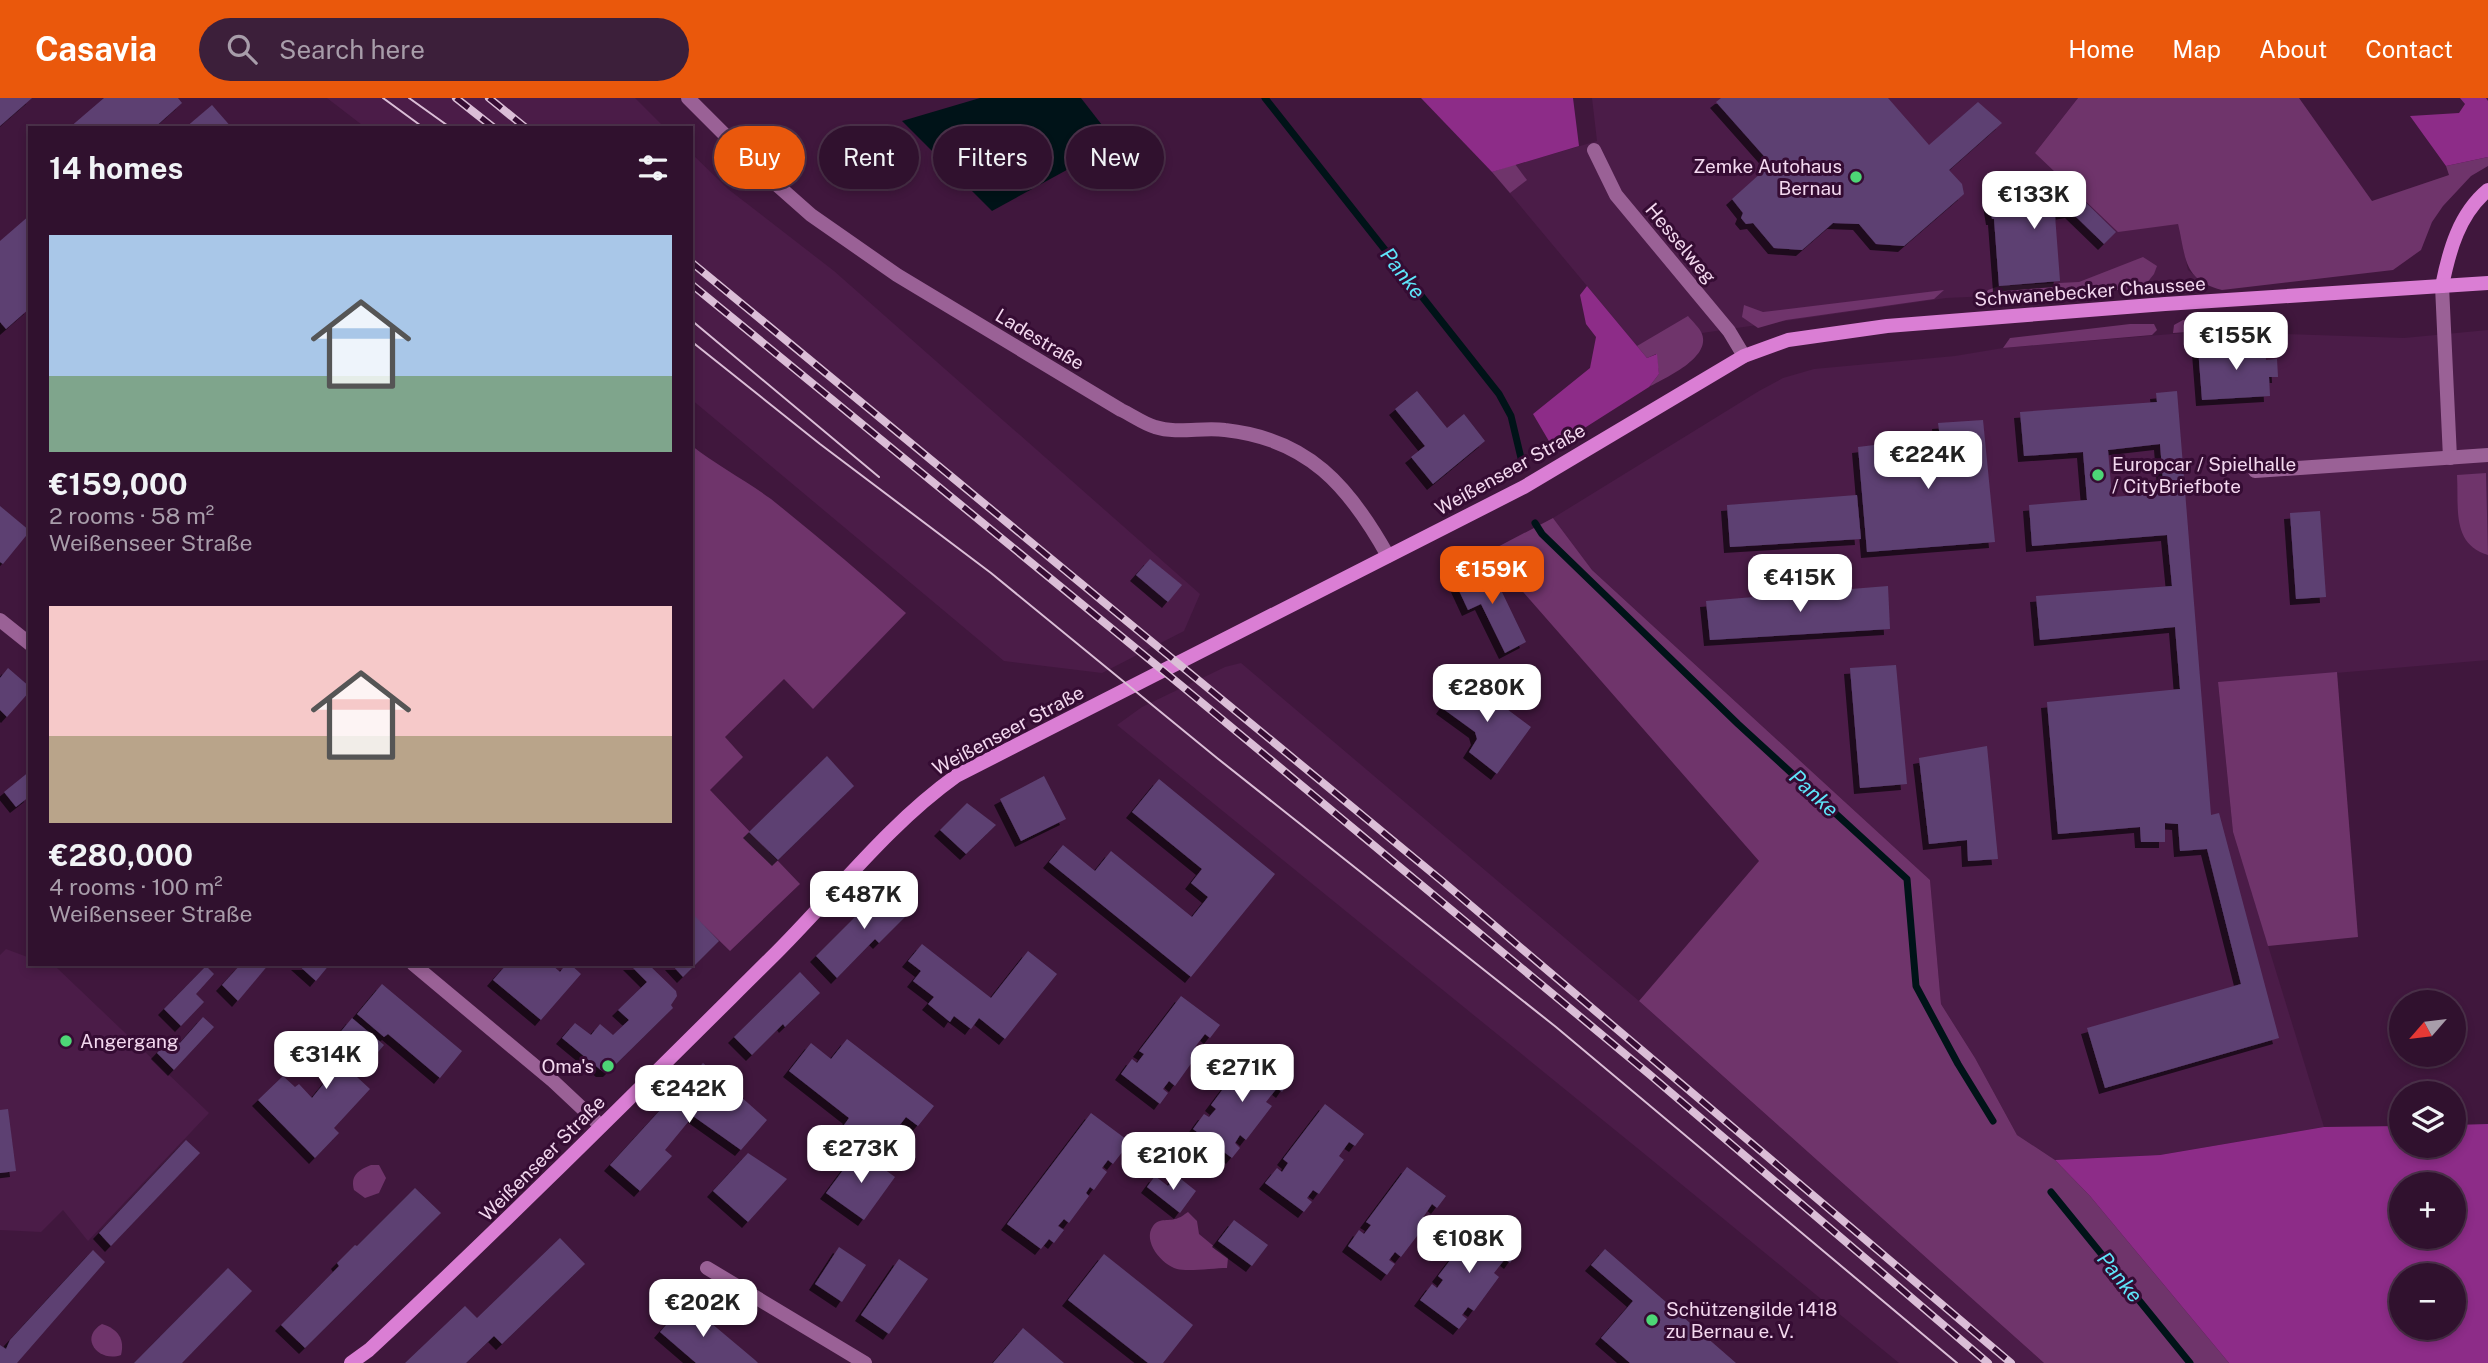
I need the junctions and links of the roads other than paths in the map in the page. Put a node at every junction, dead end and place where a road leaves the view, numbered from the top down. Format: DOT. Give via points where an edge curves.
graph roads {
  1 [pos="688,98"];
  2 [pos="1594,150"];
  3 [pos="2488,190"];
  4 [pos="2488,283"];
  5 [pos="2442,286"];
  6 [pos="1744,356"];
  7 [pos="2488,455"];
  8 [pos="2449,458"];
  9 [pos="2255,471"];
  10 [pos="1388,556"];
  11 [pos="0,620"];
  12 [pos="28,642"];
  13 [pos="415,966"];
  14 [pos="601,1126"];
  15 [pos="707,1268"];
  16 [pos="351,1363"];
  17 [pos="865,1363"];
  1 -- 10 [label="street, Ladestraße" via="811,215 897,275 1121,410 1156,427 1259,434 1297,450 1353,500"];
  2 -- 6 [label="street, Hesselweg" via="1616,195 1729,331"];
  3 -- 5 [label="main road" via="2472,206 2450,246"];
  4 -- 5 [label="main road, Schwanebecker Chaussee"];
  5 -- 6 [label="main road, Schwanebecker Chaussee" via="1863,328 1788,340"];
  5 -- 8 [label="street"];
  6 -- 10 [label="main road, Weißenseer Straße" via="1524,487"];
  7 -- 8 [label="street"];
  8 -- 9 [label="street"];
  10 -- 14 [label="main road, Weißenseer Straße" via="956,776 934,792"];
  11 -- 12 [label="street"];
  13 -- 14 [label="street"];
  14 -- 16 [label="main road, Weißenseer Straße" via="505,1222"];
  15 -- 17 [label="street"];
}
